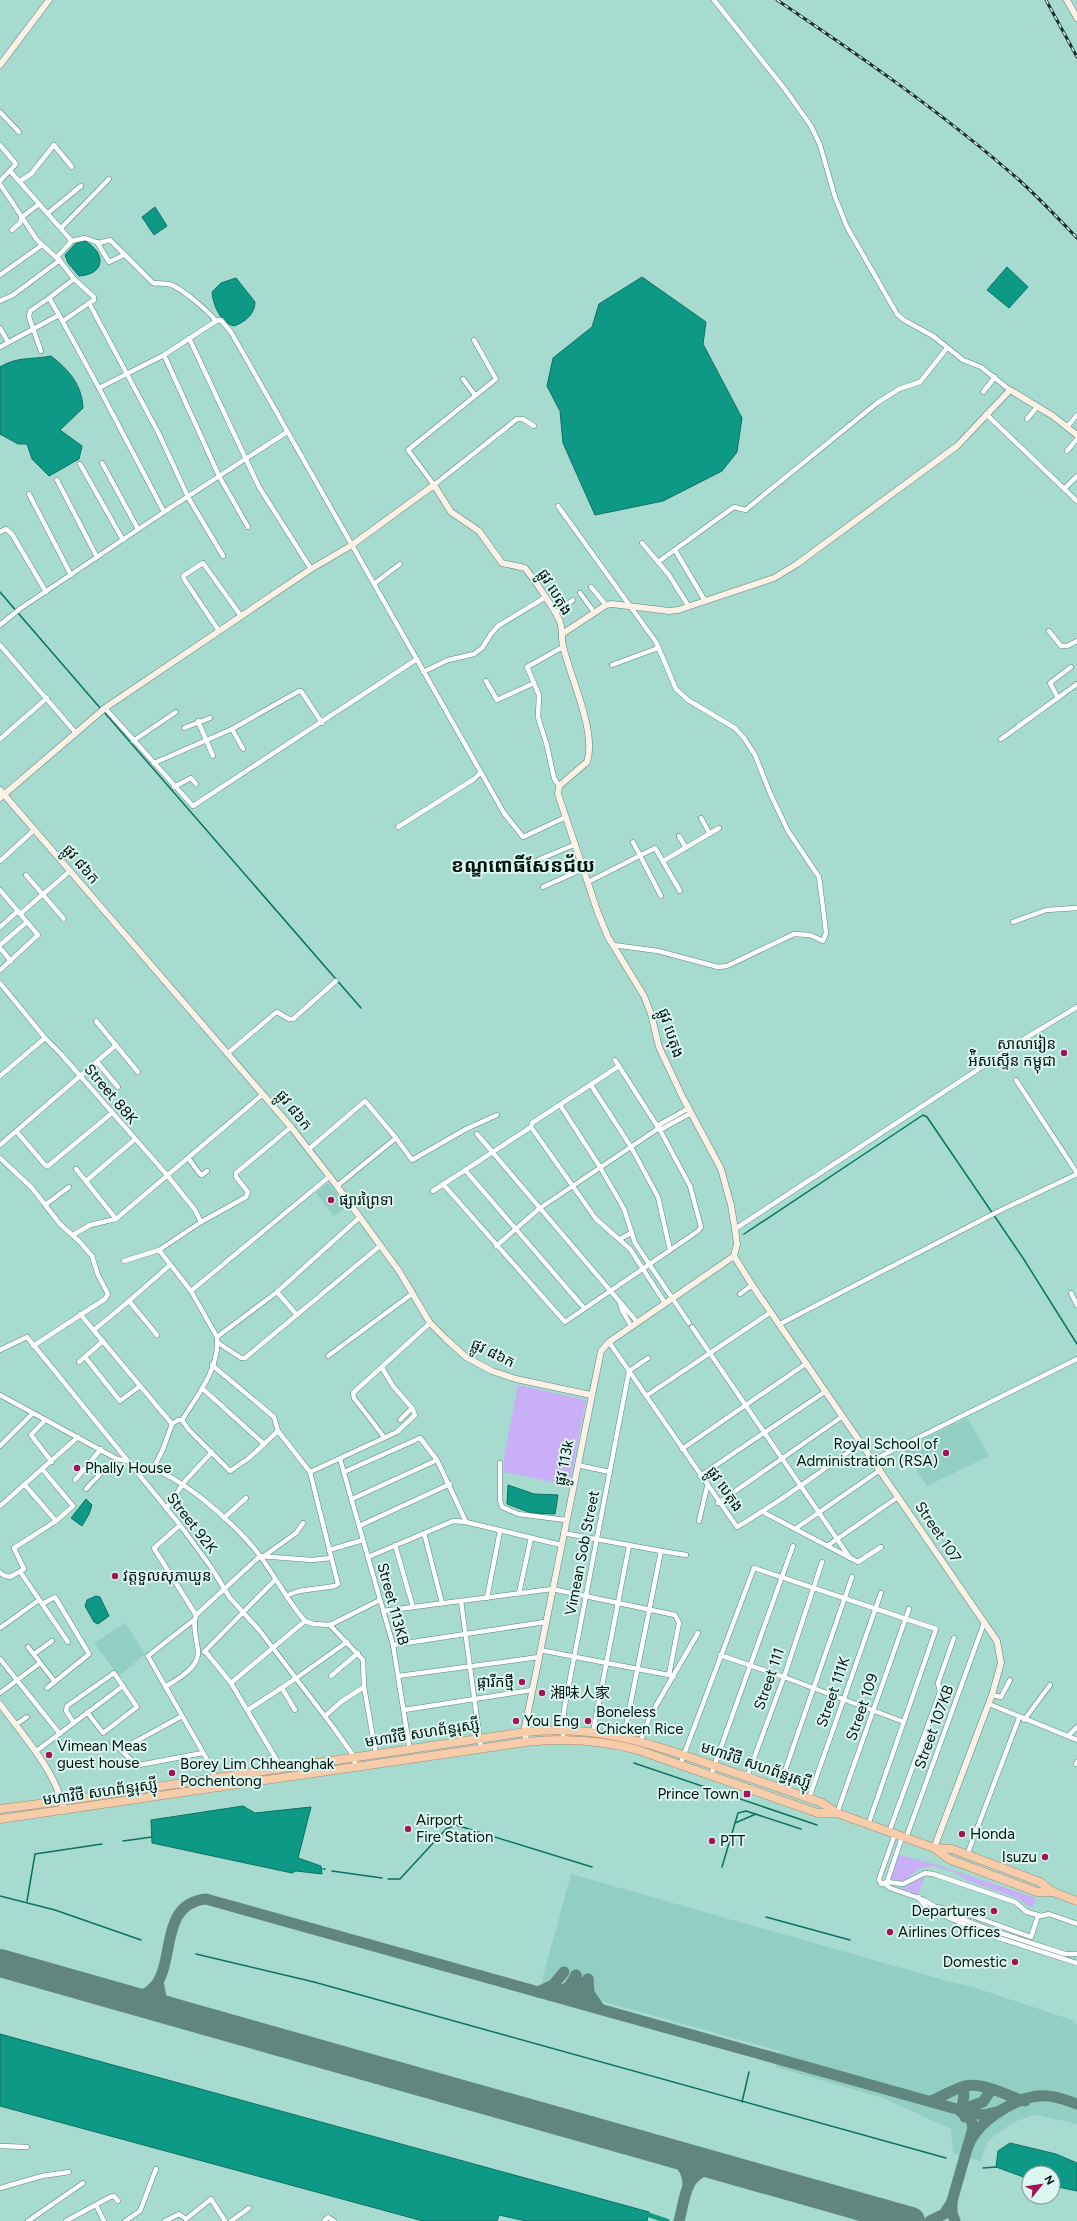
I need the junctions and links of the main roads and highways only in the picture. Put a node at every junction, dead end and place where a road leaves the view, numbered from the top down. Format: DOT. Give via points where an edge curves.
graph roads {
  1 [pos="0,1809"];
  2 [pos="836,1813"];
  3 [pos="0,1819"];
  4 [pos="934,1848"];
  5 [pos="1054,1892"];
  6 [pos="1077,1901"];
  1 -- 2 [label="highway, មហាវិថី សហព័ន្ធរុស្ស៊ី" via="525,1732 562,1729 641,1740 809,1798"];
  2 -- 3 [label="highway, មហាវិថី សហព័ន្ធរុស្ស៊ី" via="818,1813 638,1750 563,1739 481,1748"];
  2 -- 4 [label="highway, មហាវិថី សហព័ន្ធរុស្ស៊ី"];
  4 -- 5 [label="highway, មហាវិថី សហព័ន្ធរុស្ស៊ី" via="952,1849 1040,1882"];
  4 -- 5 [label="highway, មហាវិថី សហព័ន្ធរុស្ស៊ី" via="949,1859 1037,1892"];
  5 -- 6 [label="highway, មហាវិថី សហព័ន្ធរុស្ស៊ី"];
}
